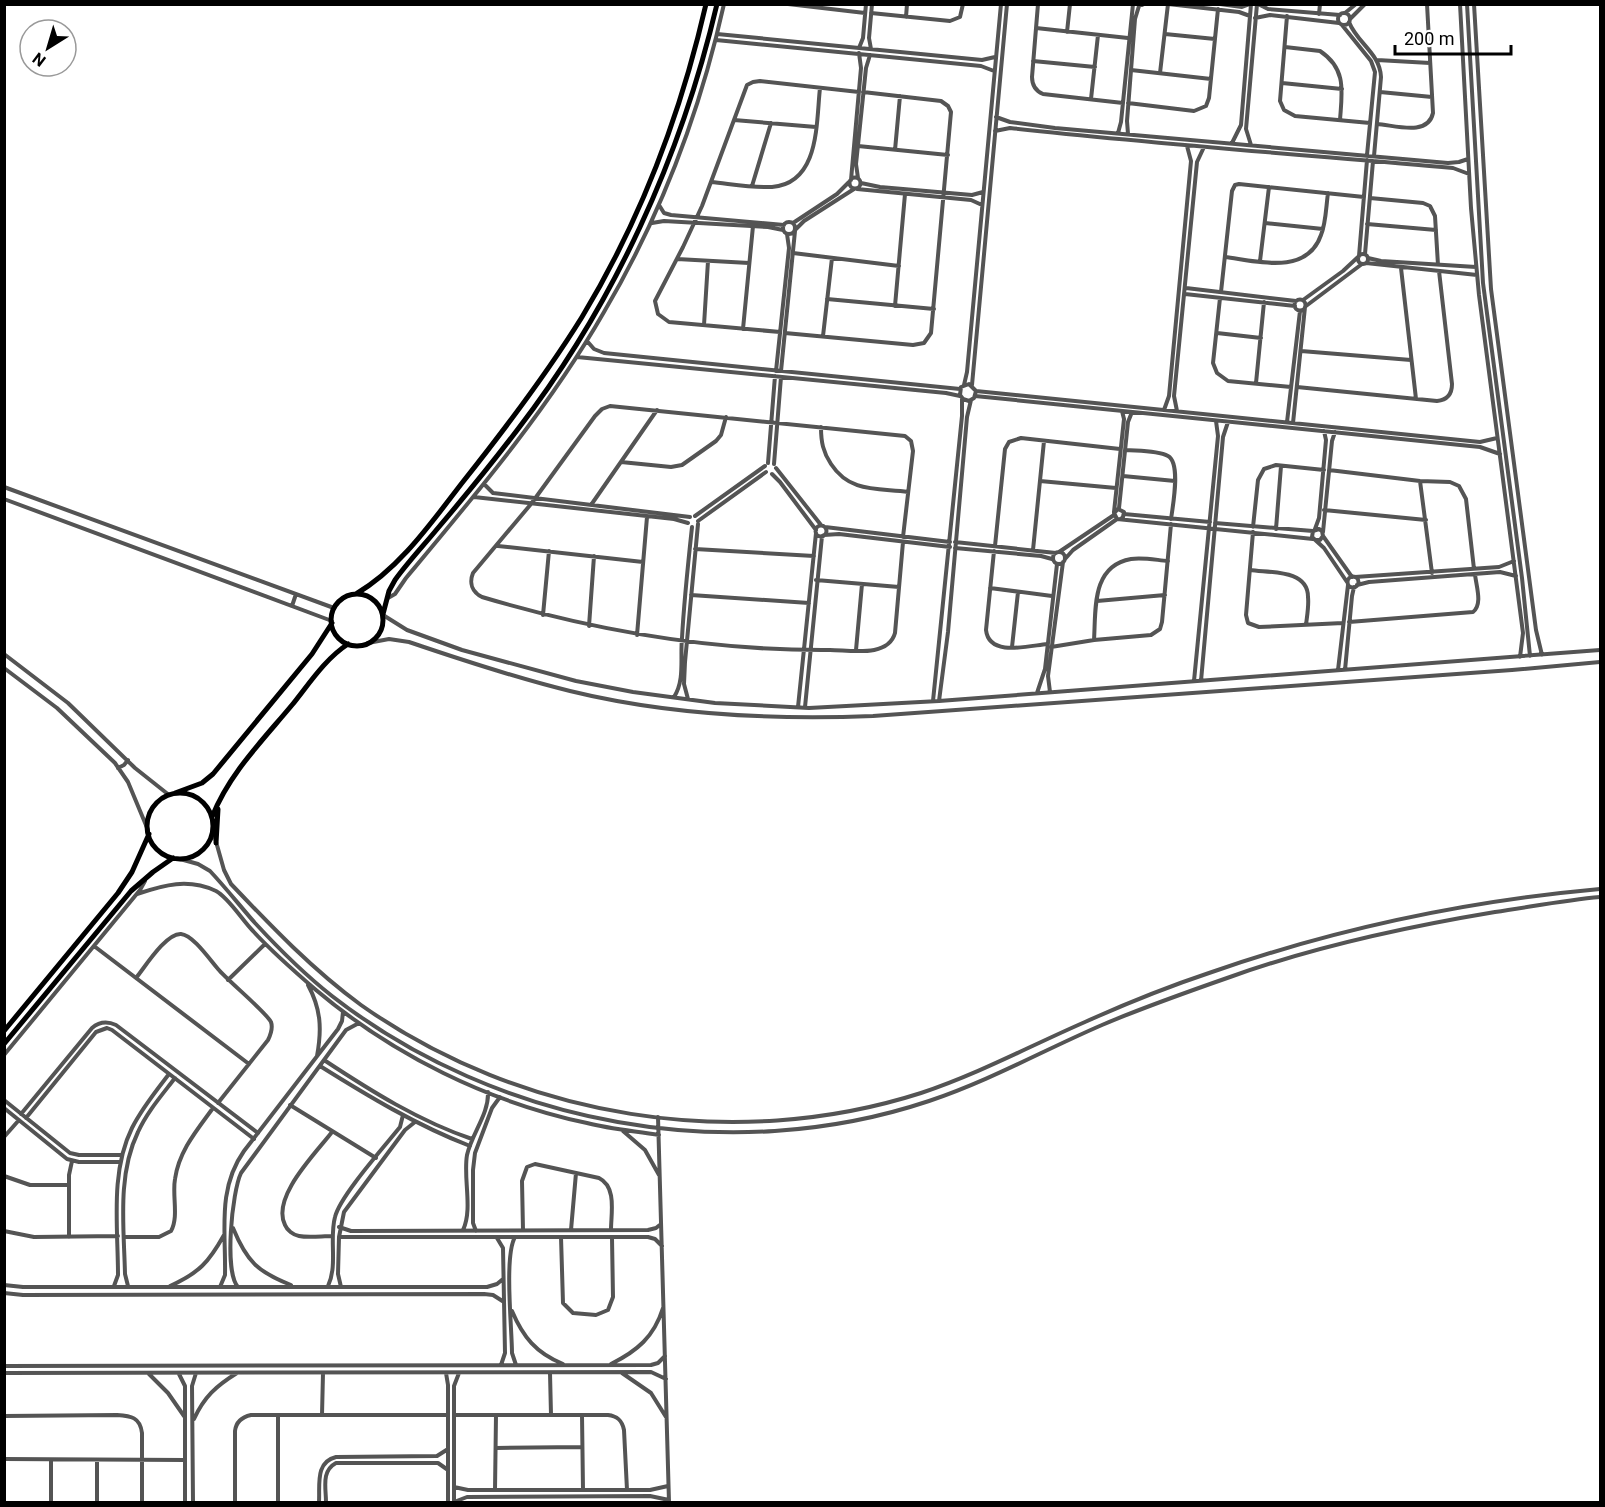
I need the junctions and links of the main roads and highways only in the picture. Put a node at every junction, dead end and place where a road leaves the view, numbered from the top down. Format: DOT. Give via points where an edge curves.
graph roads {
  1 [pos="706,4"];
  2 [pos="717,4"];
  3 [pos="684,87"];
  4 [pos="693,90"];
  5 [pos="679,103"];
  6 [pos="688,106"];
  7 [pos="474,484"];
  8 [pos="482,487"];
  9 [pos="356,594"];
  10 [pos="383,614"];
  11 [pos="332,622"];
  12 [pos="348,644"];
  13 [pos="172,794"];
  14 [pos="219,800"];
  15 [pos="212,817"];
  16 [pos="148,832"];
  17 [pos="216,843"];
  18 [pos="176,858"];
  19 [pos="129,876"];
  20 [pos="138,884"];
  21 [pos="4,1031"];
  22 [pos="4,1044"];
  1 -- 3 [label="main road"];
  2 -- 4 [label="main road"];
  3 -- 4 [label="main road"];
  3 -- 5 [label="main road"];
  4 -- 6 [label="main road"];
  5 -- 6 [label="main road"];
  5 -- 9 [label="main road" via="630,224 585,311 551,365 510,423 397,562 382,578"];
  6 -- 7 [label="main road" via="644,220 599,307 533,408"];
  7 -- 8 [label="main road"];
  7 -- 10 [label="main road" via="399,575"];
  9 -- 10 [label="main road" via="371,598"];
  9 -- 11 [label="main road" via="343,598 334,608"];
  10 -- 12 [label="main road" via="376,638 358,646"];
  11 -- 12 [label="main road" via="337,636"];
  11 -- 13 [label="main road" via="312,654 213,774 202,783"];
  12 -- 14 [label="main road" via="315,676"];
  13 -- 15 [label="main road" via="198,798"];
  13 -- 16 [label="main road" via="154,806 148,817"];
  14 -- 15 [label="main road"];
  14 -- 17 [label="main road"];
  15 -- 18 [label="main road" via="213,831 208,843 199,853"];
  16 -- 18 [label="main road" via="158,849"];
  16 -- 19 [label="main road"];
  18 -- 20 [label="main road"];
  19 -- 20 [label="main road"];
  19 -- 21 [label="main road"];
  20 -- 22 [label="main road"];
}
